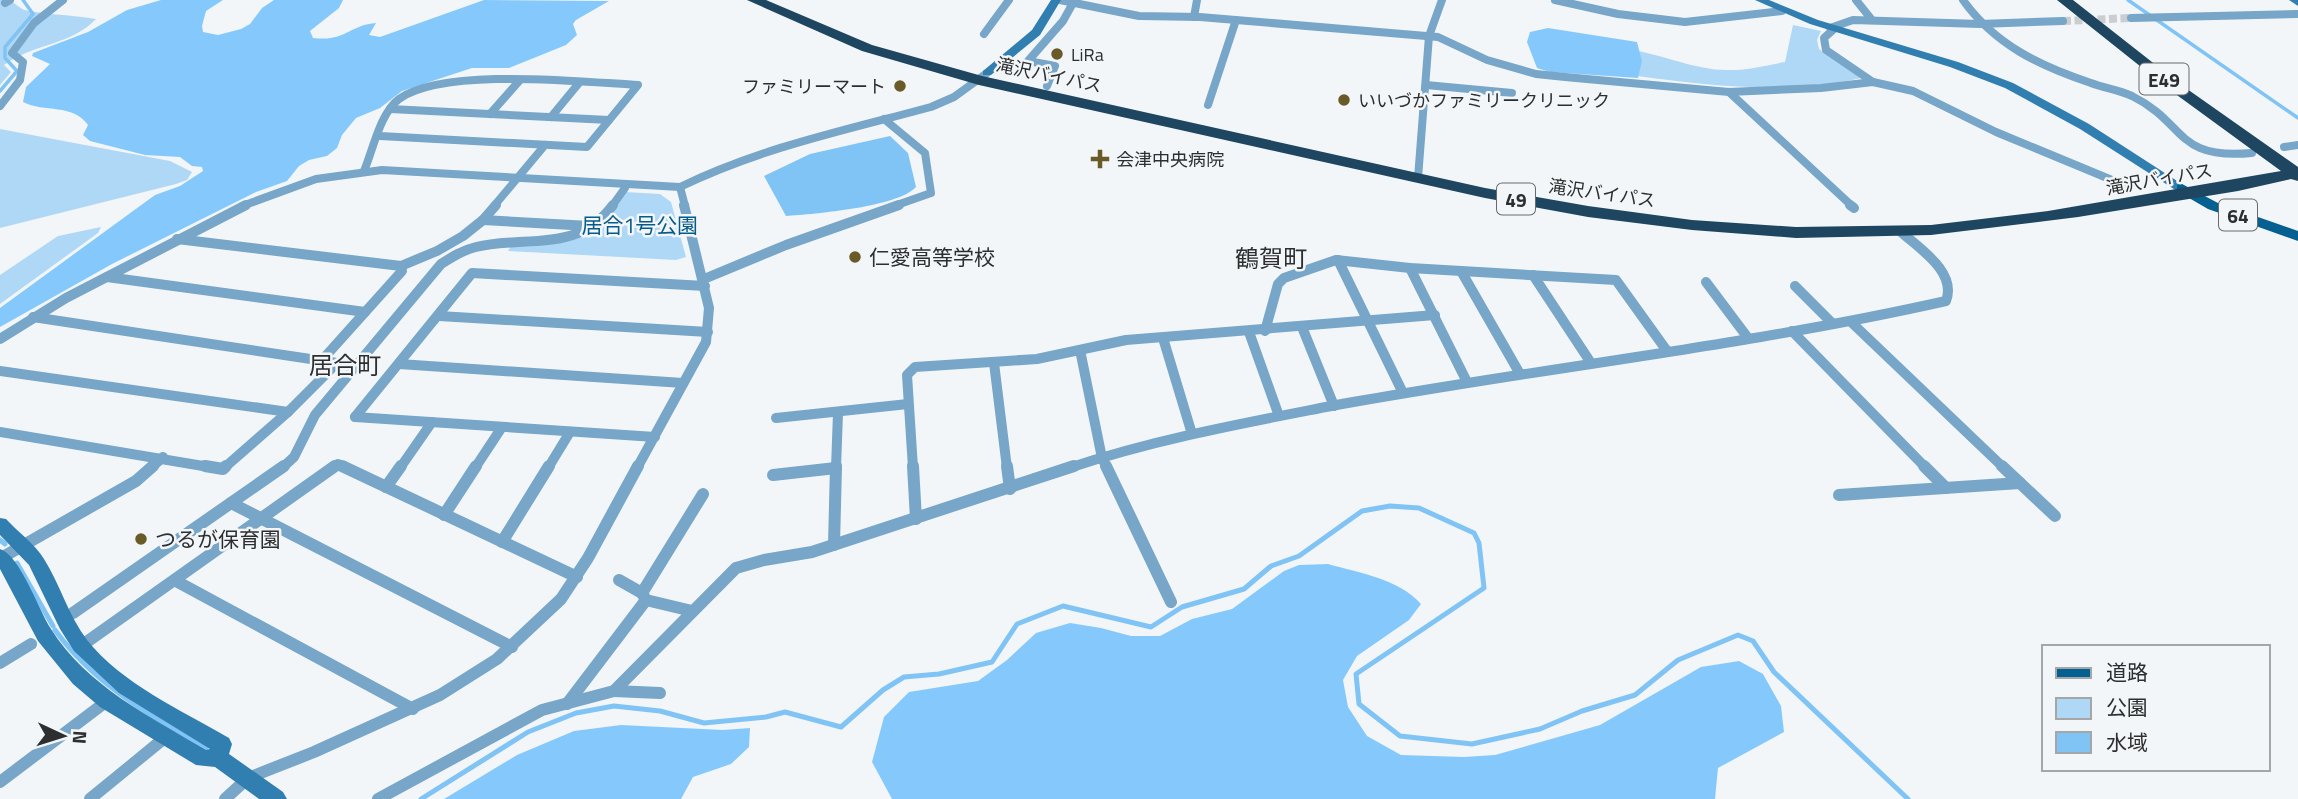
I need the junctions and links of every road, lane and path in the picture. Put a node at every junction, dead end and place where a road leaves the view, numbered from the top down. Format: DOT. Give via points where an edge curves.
graph roads {
  1 [pos="63,0"];
  2 [pos="754,0"];
  3 [pos="776,0"];
  4 [pos="1009,0"];
  5 [pos="1058,0"];
  6 [pos="1198,0"];
  7 [pos="1442,0"];
  8 [pos="1555,0"];
  9 [pos="1760,0"];
  10 [pos="1856,0"];
  11 [pos="1963,0"];
  12 [pos="2064,0"];
  13 [pos="2078,0"];
  14 [pos="1073,3"];
  15 [pos="1782,11"];
  16 [pos="2298,14"];
  17 [pos="1194,17"];
  18 [pos="2131,18"];
  19 [pos="1236,20"];
  20 [pos="1872,20"];
  21 [pos="2063,21"];
  22 [pos="1980,24"];
  23 [pos="1832,28"];
  24 [pos="984,34"];
  25 [pos="1429,36"];
  26 [pos="983,77"];
  27 [pos="520,80"];
  28 [pos="1873,82"];
  29 [pos="579,83"];
  30 [pos="1426,85"];
  31 [pos="1047,86"];
  32 [pos="1729,92"];
  33 [pos="1512,93"];
  34 [pos="1208,105"];
  35 [pos="0,106"];
  36 [pos="390,109"];
  37 [pos="490,114"];
  38 [pos="551,117"];
  39 [pos="884,119"];
  40 [pos="609,120"];
  41 [pos="380,136"];
  42 [pos="545,145"];
  43 [pos="2298,145"];
  44 [pos="2271,152"];
  45 [pos="2298,164"];
  46 [pos="364,171"];
  47 [pos="2298,174"];
  48 [pos="1419,175"];
  49 [pos="519,177"];
  50 [pos="2124,185"];
  51 [pos="680,187"];
  52 [pos="625,188"];
  53 [pos="2181,188"];
  54 [pos="1854,208"];
  55 [pos="483,220"];
  56 [pos="593,226"];
  57 [pos="1901,232"];
  58 [pos="2298,236"];
  59 [pos="177,239"];
  60 [pos="1338,260"];
  61 [pos="401,266"];
  62 [pos="1410,268"];
  63 [pos="1461,271"];
  64 [pos="1533,275"];
  65 [pos="107,277"];
  66 [pos="705,282"];
  67 [pos="1706,282"];
  68 [pos="1795,286"];
  69 [pos="365,312"];
  70 [pos="1435,315"];
  71 [pos="439,316"];
  72 [pos="33,317"];
  73 [pos="1367,321"];
  74 [pos="1850,321"];
  75 [pos="1833,324"];
  76 [pos="1302,327"];
  77 [pos="1265,331"];
  78 [pos="1792,331"];
  79 [pos="708,332"];
  80 [pos="1248,332"];
  81 [pos="1163,338"];
  82 [pos="1748,338"];
  83 [pos="0,339"];
  84 [pos="1080,350"];
  85 [pos="1668,351"];
  86 [pos="323,359"];
  87 [pos="994,363"];
  88 [pos="1591,363"];
  89 [pos="399,364"];
  90 [pos="0,371"];
  91 [pos="1520,374"];
  92 [pos="1467,382"];
  93 [pos="683,383"];
  94 [pos="1403,393"];
  95 [pos="908,404"];
  96 [pos="1334,406"];
  97 [pos="288,412"];
  98 [pos="838,413"];
  99 [pos="1279,416"];
  100 [pos="776,418"];
  101 [pos="432,422"];
  102 [pos="502,427"];
  103 [pos="0,432"];
  104 [pos="570,432"];
  105 [pos="1192,434"];
  106 [pos="655,437"];
  107 [pos="163,457"];
  108 [pos="1102,458"];
  109 [pos="836,468"];
  110 [pos="774,475"];
  111 [pos="2021,483"];
  112 [pos="386,487"];
  113 [pos="1947,488"];
  114 [pos="1010,489"];
  115 [pos="704,494"];
  116 [pos="1839,495"];
  117 [pos="230,503"];
  118 [pos="444,515"];
  119 [pos="2055,516"];
  120 [pos="263,519"];
  121 [pos="916,519"];
  122 [pos="0,524"];
  123 [pos="502,542"];
  124 [pos="23,545"];
  125 [pos="834,545"];
  126 [pos="3,567"];
  127 [pos="576,578"];
  128 [pos="619,580"];
  129 [pos="176,581"];
  130 [pos="644,596"];
  131 [pos="1171,602"];
  132 [pos="692,611"];
  133 [pos="73,613"];
  134 [pos="31,644"];
  135 [pos="81,646"];
  136 [pos="512,647"];
  137 [pos="0,663"];
  138 [pos="614,691"];
  139 [pos="660,693"];
  140 [pos="107,701"];
  141 [pos="567,704"];
  142 [pos="413,709"];
  143 [pos="167,736"];
  144 [pos="218,758"];
  145 [pos="248,778"];
  146 [pos="0,782"];
  147 [pos="90,799"];
  148 [pos="225,799"];
  149 [pos="276,799"];
  150 [pos="378,799"];
  1 -- 35 [label="street" via="21,37 12,53 23,62 23,76"];
  2 -- 26 [label="highway, 滝沢バイパス / 49" via="867,47"];
  3 -- 26 [label="highway, 滝沢バイパス / 49" via="876,41"];
  4 -- 24 [label="street"];
  5 -- 14 [label="street"];
  5 -- 26 [label="street" via="1033,37"];
  6 -- 17 [label="street"];
  7 -- 25 [label="street"];
  8 -- 15 [label="street" via="1685,23"];
  9 -- 15 [label="street"];
  10 -- 20 [label="street"];
  11 -- 22 [label="street"];
  12 -- 44 [label="highway, E49" via="2165,79"];
  13 -- 44 [label="highway, E49"];
  14 -- 17 [label="street" via="1139,16"];
  14 -- 31 [label="street" via="1028,61 1055,66"];
  15 -- 23 [label="street"];
  16 -- 18 [label="street"];
  17 -- 19 [label="street"];
  19 -- 25 [label="street"];
  19 -- 34 [label="street"];
  20 -- 22 [label="street"];
  20 -- 23 [label="street" via="1845,21"];
  21 -- 22 [label="street"];
  22 -- 44 [label="street" via="2039,65 2136,99 2201,151 2228,157"];
  23 -- 28 [label="street" via="1824,38 1826,50"];
  23 -- 53 [label="street" via="1948,62 2014,88"];
  25 -- 30 [label="street"];
  25 -- 32 [label="street" via="1536,74"];
  26 -- 31 [label="highway, 滝沢バイパス / 49"];
  26 -- 39 [label="street" via="931,107"];
  26 -- 48 [label="highway, 滝沢バイパス / 49"];
  27 -- 29 [label="street"];
  27 -- 36 [label="street" via="446,84 409,93"];
  27 -- 37 [label="street"];
  28 -- 32 [label="street"];
  28 -- 50 [label="street" via="1913,91 1996,132"];
  29 -- 38 [label="street"];
  29 -- 40 [label="street" via="638,85"];
  30 -- 33 [label="street"];
  30 -- 48 [label="street"];
  31 -- 48 [label="highway, 滝沢バイパス / 49"];
  32 -- 54 [label="street"];
  36 -- 37 [label="street"];
  36 -- 41 [label="street"];
  37 -- 38 [label="street"];
  38 -- 40 [label="street"];
  39 -- 51 [label="street" via="764,149"];
  39 -- 66 [label="street" via="925,153 932,193 786,245"];
  40 -- 42 [label="street" via="587,147"];
  41 -- 42 [label="street"];
  41 -- 46 [label="street"];
  42 -- 49 [label="street"];
  43 -- 44 [label="street"];
  44 -- 45 [label="highway, E49"];
  44 -- 47 [label="highway, E49"];
  45 -- 53 [label="highway, 滝沢バイパス / 49"];
  46 -- 49 [label="street"];
  46 -- 59 [label="street" via="267,193"];
  47 -- 53 [label="highway, 滝沢バイパス / 49"];
  48 -- 53 [label="highway, 滝沢バイパス / 49" via="1597,205 1727,218 1857,220 1982,213"];
  48 -- 57 [label="highway, 滝沢バイパス / 49" via="1548,205 1643,219 1750,229"];
  49 -- 51 [label="street"];
  49 -- 55 [label="street"];
  51 -- 66 [label="street"];
  52 -- 56 [label="street"];
  53 -- 57 [label="highway, 滝沢バイパス / 49" via="2007,223"];
  53 -- 58 [label="main road, 64" via="2213,206"];
  55 -- 56 [label="street"];
  55 -- 61 [label="street" via="437,251"];
  56 -- 117 [label="street" via="565,237 468,248 452,255 315,415 293,457"];
  57 -- 74 [label="street" via="1944,273 1950,295 1946,301"];
  59 -- 61 [label="street"];
  59 -- 65 [label="street"];
  60 -- 62 [label="street"];
  60 -- 73 [label="street"];
  60 -- 77 [label="street" via="1284,278 1278,284"];
  61 -- 69 [label="street" via="402,271"];
  62 -- 63 [label="street"];
  62 -- 70 [label="street"];
  63 -- 64 [label="street"];
  63 -- 91 [label="street"];
  64 -- 85 [label="street" via="1616,280"];
  64 -- 88 [label="street"];
  65 -- 69 [label="street"];
  65 -- 72 [label="street"];
  66 -- 71 [label="street" via="472,273"];
  66 -- 79 [label="street"];
  67 -- 82 [label="street"];
  68 -- 75 [label="street"];
  69 -- 86 [label="street"];
  70 -- 73 [label="street"];
  70 -- 92 [label="street"];
  71 -- 79 [label="street"];
  71 -- 89 [label="street"];
  72 -- 83 [label="street"];
  72 -- 86 [label="street"];
  73 -- 76 [label="street"];
  73 -- 94 [label="street"];
  74 -- 75 [label="street"];
  74 -- 111 [label="street"];
  75 -- 78 [label="street"];
  76 -- 77 [label="street"];
  76 -- 96 [label="street"];
  77 -- 80 [label="street"];
  78 -- 82 [label="street"];
  78 -- 113 [label="street"];
  79 -- 93 [label="street"];
  80 -- 81 [label="street"];
  80 -- 99 [label="street"];
  81 -- 84 [label="street"];
  81 -- 105 [label="street"];
  82 -- 85 [label="street"];
  84 -- 87 [label="street"];
  84 -- 108 [label="street"];
  85 -- 88 [label="street"];
  86 -- 97 [label="street" via="337,363"];
  87 -- 95 [label="street" via="915,368 907,375"];
  87 -- 114 [label="street"];
  88 -- 91 [label="street"];
  89 -- 93 [label="street"];
  89 -- 101 [label="street" via="355,417"];
  90 -- 97 [label="street"];
  91 -- 92 [label="street"];
  92 -- 94 [label="street"];
  93 -- 106 [label="street"];
  94 -- 96 [label="street"];
  95 -- 98 [label="street"];
  95 -- 121 [label="street"];
  96 -- 99 [label="street"];
  97 -- 107 [label="street" via="223,469"];
  98 -- 100 [label="street"];
  98 -- 109 [label="street"];
  99 -- 105 [label="street"];
  101 -- 102 [label="street"];
  101 -- 112 [label="street"];
  102 -- 104 [label="street"];
  102 -- 118 [label="street"];
  103 -- 107 [label="street"];
  104 -- 106 [label="street"];
  104 -- 123 [label="street"];
  105 -- 108 [label="street"];
  106 -- 127 [label="street"];
  107 -- 124 [label="street" via="136,481"];
  108 -- 114 [label="street"];
  108 -- 131 [label="street"];
  109 -- 110 [label="street"];
  109 -- 125 [label="street"];
  111 -- 113 [label="street"];
  111 -- 119 [label="street"];
  112 -- 118 [label="street"];
  112 -- 120 [label="street" via="338,464"];
  113 -- 116 [label="street"];
  114 -- 121 [label="street"];
  115 -- 130 [label="street"];
  117 -- 120 [label="street"];
  117 -- 133 [label="street"];
  118 -- 123 [label="street"];
  120 -- 129 [label="street"];
  120 -- 136 [label="street"];
  121 -- 125 [label="street"];
  122 -- 124 [label="street"];
  123 -- 127 [label="street"];
  124 -- 126 [label="street"];
  124 -- 135 [label="street"];
  125 -- 132 [label="street" via="736,568"];
  126 -- 140 [label="street" via="45,636 80,678"];
  127 -- 136 [label="street"];
  128 -- 130 [label="street"];
  129 -- 135 [label="street"];
  129 -- 142 [label="street"];
  130 -- 132 [label="street"];
  130 -- 141 [label="street"];
  132 -- 138 [label="street"];
  134 -- 137 [label="street"];
  135 -- 144 [label="street" via="126,687 222,744"];
  136 -- 142 [label="street" via="466,680"];
  138 -- 139 [label="street"];
  138 -- 141 [label="street"];
  140 -- 143 [label="street"];
  140 -- 146 [label="street"];
  141 -- 150 [label="street" via="542,710"];
  142 -- 145 [label="street"];
  143 -- 144 [label="street" via="203,759"];
  143 -- 147 [label="street"];
  144 -- 145 [label="street"];
  145 -- 148 [label="street"];
  145 -- 149 [label="street"];
}
